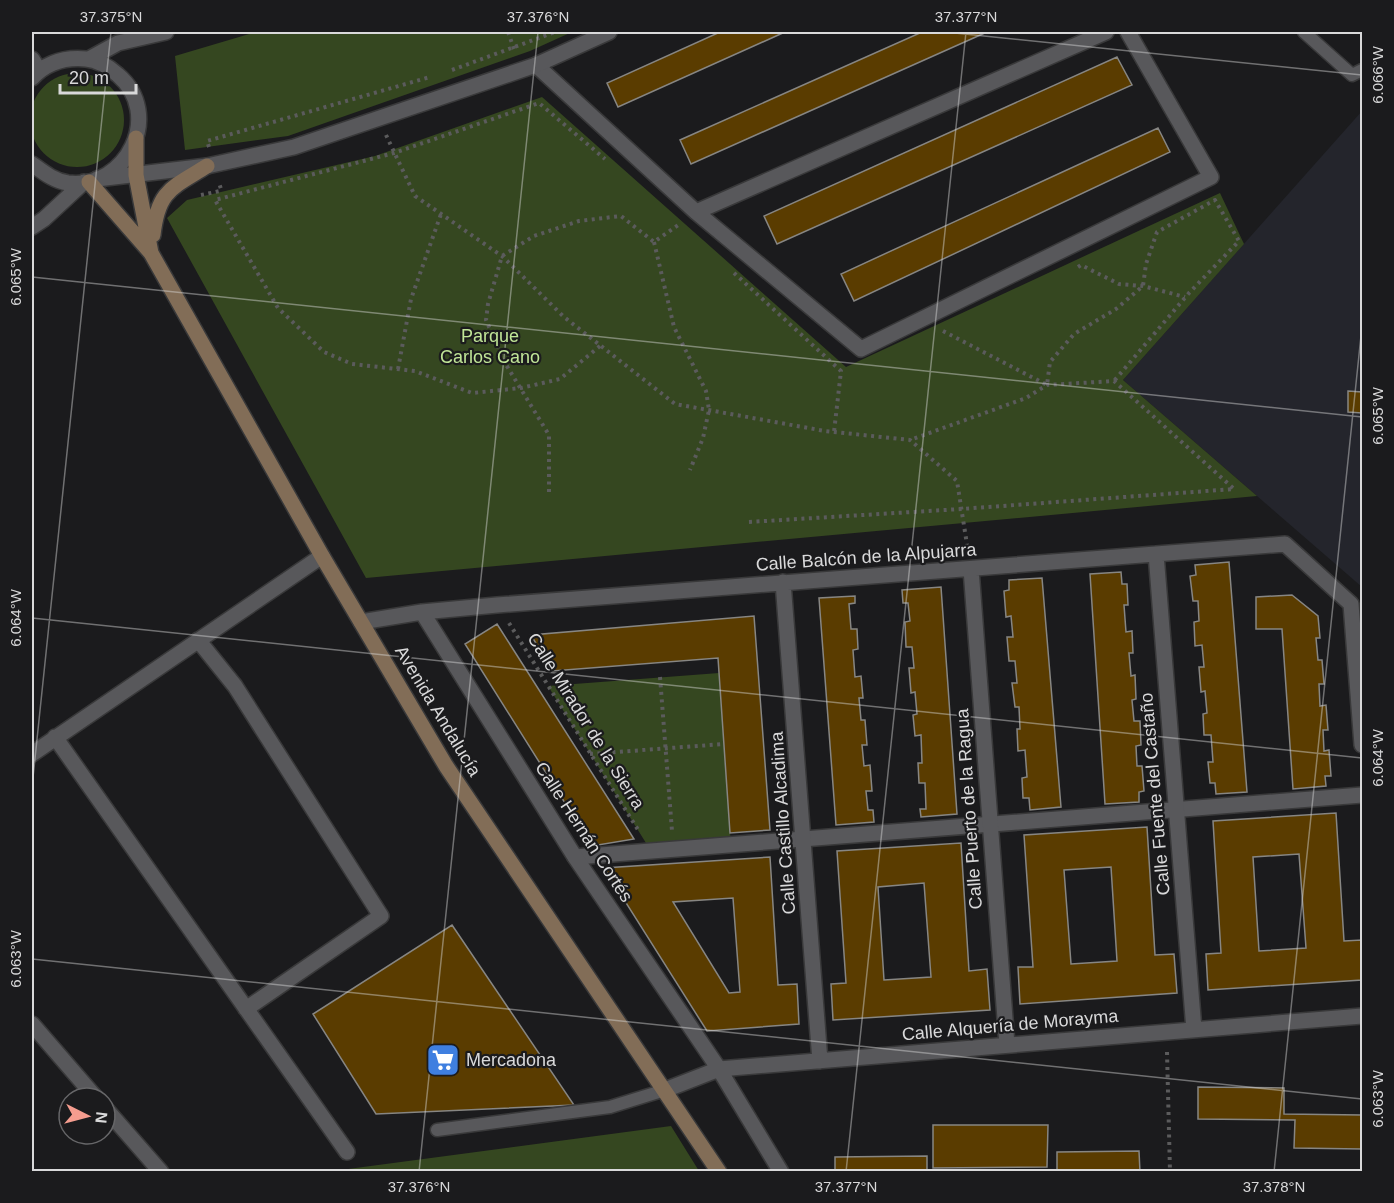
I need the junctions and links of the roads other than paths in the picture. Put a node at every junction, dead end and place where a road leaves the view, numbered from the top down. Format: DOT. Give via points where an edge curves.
graph roads {
  1 [pos="166,32"];
  2 [pos="609,32"];
  3 [pos="1106,32"];
  4 [pos="1128,32"];
  5 [pos="1304,32"];
  6 [pos="89,59"];
  7 [pos="536,65"];
  8 [pos="34,69"];
  9 [pos="1362,70"];
  10 [pos="136,138"];
  11 [pos="32,164"];
  12 [pos="207,166"];
  13 [pos="136,175"];
  14 [pos="90,181"];
  15 [pos="696,212"];
  16 [pos="32,227"];
  17 [pos="151,253"];
  18 [pos="1156,554"];
  19 [pos="322,556"];
  20 [pos="970,569"];
  21 [pos="783,582"];
  22 [pos="422,612"];
  23 [pos="361,622"];
  24 [pos="198,640"];
  25 [pos="56,737"];
  26 [pos="1362,745"];
  27 [pos="32,754"];
  28 [pos="1362,795"];
  29 [pos="1176,810"];
  30 [pos="989,825"];
  31 [pos="804,839"];
  32 [pos="575,857"];
  33 [pos="246,1009"];
  34 [pos="1362,1016"];
  35 [pos="32,1024"];
  36 [pos="1194,1030"];
  37 [pos="1007,1045"];
  38 [pos="820,1061"];
  39 [pos="719,1069"];
  40 [pos="86,1086"];
  41 [pos="665,1090"];
  42 [pos="117,1122"];
  43 [pos="437,1130"];
  44 [pos="347,1152"];
  45 [pos="160,1172"];
  46 [pos="719,1172"];
  47 [pos="781,1172"];
  1 -- 6 [label="street" via="118,43"];
  2 -- 7 [label="street"];
  3 -- 15 [label="street"];
  4 -- 15 [label="street" via="1211,177 861,349"];
  5 -- 9 [label="lane" via="1352,75"];
  6 -- 8 [label="street" via="71,58"];
  6 -- 10 [label="street" via="108,66 124,80 139,117"];
  7 -- 12 [label="street" via="294,147"];
  7 -- 15 [label="street"];
  10 -- 13 [label="main road"];
  10 -- 14 [label="street" via="119,166"];
  11 -- 14 [label="street" via="48,176 68,183"];
  12 -- 13 [label="street"];
  12 -- 17 [label="main road" via="166,192 155,215"];
  13 -- 14 [label="street"];
  13 -- 17 [label="main road"];
  14 -- 16 [label="street"];
  14 -- 17 [label="main road"];
  17 -- 19 [label="main road, Avenida Andalucía"];
  18 -- 20 [label="street, Calle Balcón de la Alpujarra"];
  18 -- 26 [label="street, Calle Balcón de la Alpujarra" via="1285,544 1351,604"];
  18 -- 29 [label="street, Calle Fuente del Castaño"];
  19 -- 23 [label="main road, Avenida Andalucía"];
  19 -- 24 [label="street"];
  20 -- 21 [label="street, Calle Balcón de la Alpujarra"];
  20 -- 30 [label="street, Calle Puerto de la Ragua"];
  21 -- 22 [label="street, Calle Balcón de la Alpujarra"];
  21 -- 31 [label="street, Calle Castillo Alcadima"];
  22 -- 23 [label="street, Calle Balcón de la Alpujarra"];
  22 -- 32 [label="street, Calle Hernán Cortés"];
  23 -- 41 [label="main road, Avenida Andalucía" via="446,766"];
  24 -- 25 [label="street"];
  24 -- 33 [label="street" via="235,686 381,915"];
  25 -- 27 [label="street"];
  25 -- 33 [label="street"];
  28 -- 29 [label="street"];
  29 -- 30 [label="street"];
  29 -- 36 [label="street, Calle Fuente del Castaño"];
  30 -- 31 [label="street"];
  30 -- 37 [label="street, Calle Puerto de la Ragua"];
  31 -- 32 [label="street"];
  31 -- 38 [label="street, Calle Castillo Alcadima"];
  32 -- 39 [label="street, Calle Hernán Cortés"];
  33 -- 44 [label="street"];
  34 -- 36 [label="street, Calle Alquería de Morayma"];
  35 -- 40 [label="street"];
  36 -- 37 [label="street, Calle Alquería de Morayma"];
  37 -- 38 [label="street, Calle Alquería de Morayma"];
  38 -- 39 [label="street, Calle Alquería de Morayma"];
  39 -- 41 [label="street, Calle Alquería de Morayma"];
  39 -- 47 [label="street, Calle Hernán Cortés"];
  41 -- 43 [label="lane" via="610,1107"];
  41 -- 46 [label="main road, Avenida Andalucía"];
  42 -- 45 [label="street"];
}
